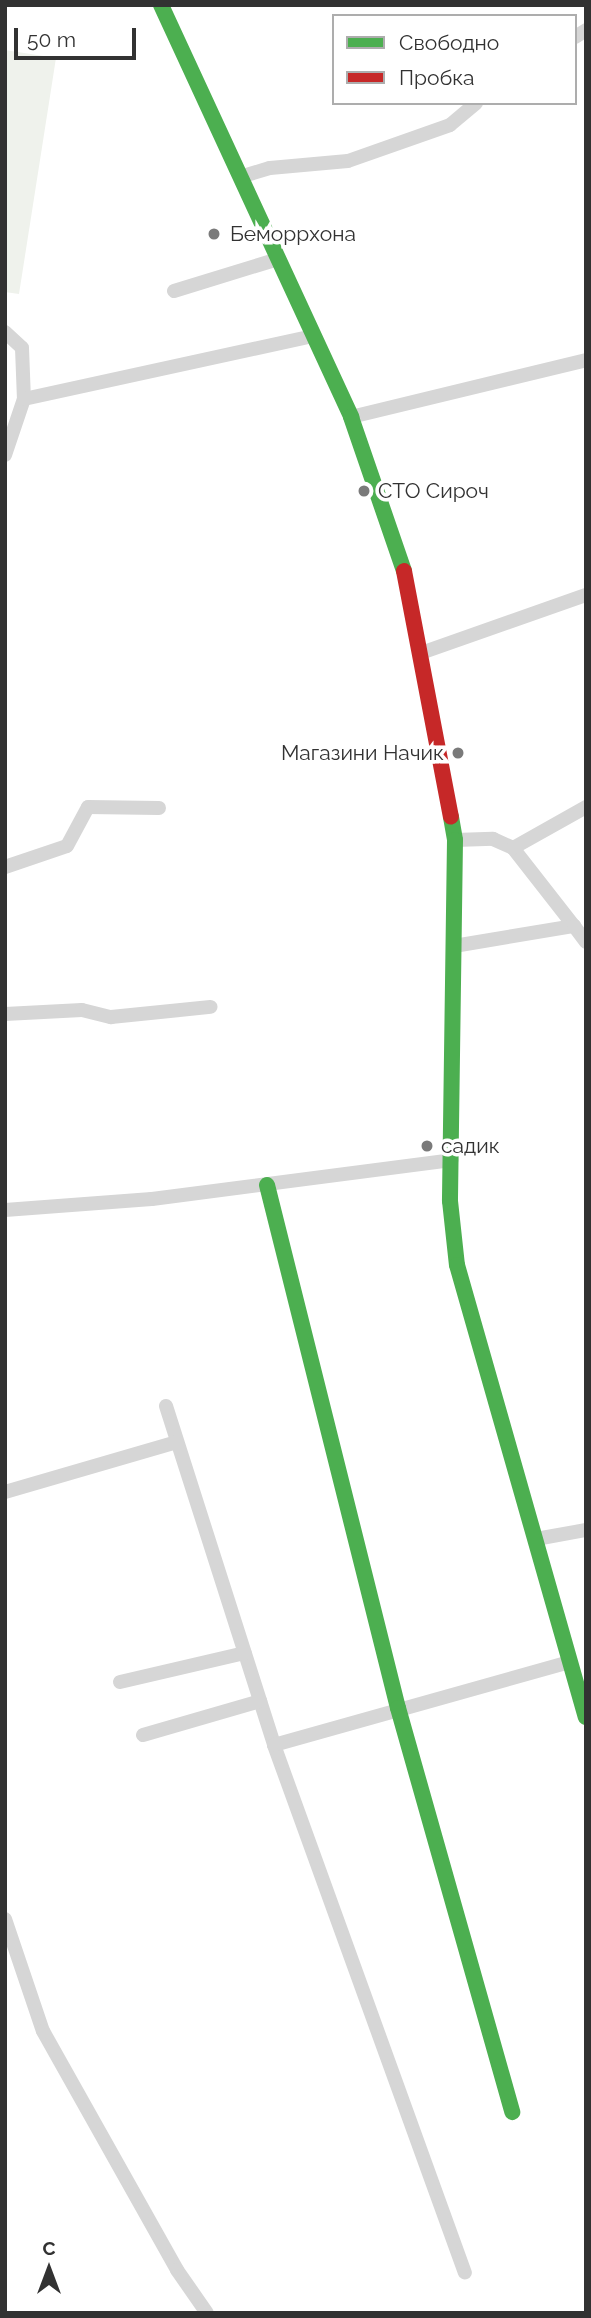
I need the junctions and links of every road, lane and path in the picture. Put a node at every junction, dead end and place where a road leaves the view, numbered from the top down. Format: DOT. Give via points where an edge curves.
graph roads {
  1 [pos="161,5"];
  2 [pos="474,105"];
  3 [pos="240,177"];
  4 [pos="278,259"];
  5 [pos="174,291"];
  6 [pos="5,332"];
  7 [pos="314,336"];
  8 [pos="586,360"];
  9 [pos="24,399"];
  10 [pos="351,418"];
  11 [pos="6,453"];
  12 [pos="586,595"];
  13 [pos="421,653"];
  14 [pos="586,807"];
  15 [pos="159,808"];
  16 [pos="455,840"];
  17 [pos="513,848"];
  18 [pos="5,866"];
  19 [pos="574,926"];
  20 [pos="586,942"];
  21 [pos="454,946"];
  22 [pos="210,1007"];
  23 [pos="5,1014"];
  24 [pos="451,1160"];
  25 [pos="267,1185"];
  26 [pos="5,1210"];
  27 [pos="166,1406"];
  28 [pos="177,1442"];
  29 [pos="5,1492"];
  30 [pos="586,1530"];
  31 [pos="536,1539"];
  32 [pos="245,1653"];
  33 [pos="570,1662"];
  34 [pos="120,1682"];
  35 [pos="260,1701"];
  36 [pos="398,1708"];
  37 [pos="586,1717"];
  38 [pos="143,1735"];
  39 [pos="274,1745"];
  40 [pos="5,1919"];
  41 [pos="512,2112"];
  42 [pos="465,2273"];
  43 [pos="207,2313"];
  1 -- 3 [label="street"];
  2 -- 3 [label="street" via="450,125 348,161 270,168"];
  3 -- 4 [label="street"];
  4 -- 5 [label="street"];
  4 -- 7 [label="street"];
  6 -- 9 [label="street" via="22,348"];
  7 -- 9 [label="street"];
  7 -- 10 [label="street"];
  8 -- 10 [label="street"];
  9 -- 11 [label="street"];
  10 -- 13 [label="street" via="404,570"];
  12 -- 13 [label="street"];
  13 -- 16 [label="street"];
  14 -- 17 [label="street"];
  15 -- 18 [label="street" via="88,807 67,846"];
  16 -- 17 [label="street" via="494,839"];
  16 -- 21 [label="street"];
  17 -- 19 [label="street"];
  19 -- 20 [label="street"];
  19 -- 21 [label="street"];
  21 -- 24 [label="street"];
  22 -- 23 [label="street" via="111,1017 82,1010"];
  24 -- 25 [label="street"];
  24 -- 31 [label="street" via="457,1265"];
  25 -- 26 [label="street" via="56,1210"];
  25 -- 36 [label="street"];
  27 -- 28 [label="street"];
  28 -- 29 [label="street"];
  28 -- 32 [label="street"];
  30 -- 31 [label="street"];
  31 -- 33 [label="street"];
  32 -- 34 [label="street"];
  32 -- 35 [label="street"];
  33 -- 36 [label="street"];
  33 -- 37 [label="street"];
  35 -- 38 [label="street"];
  35 -- 39 [label="street"];
  36 -- 39 [label="street"];
  36 -- 41 [label="street"];
  39 -- 42 [label="street"];
  40 -- 43 [label="street" via="43,2031 177,2270"];
}
